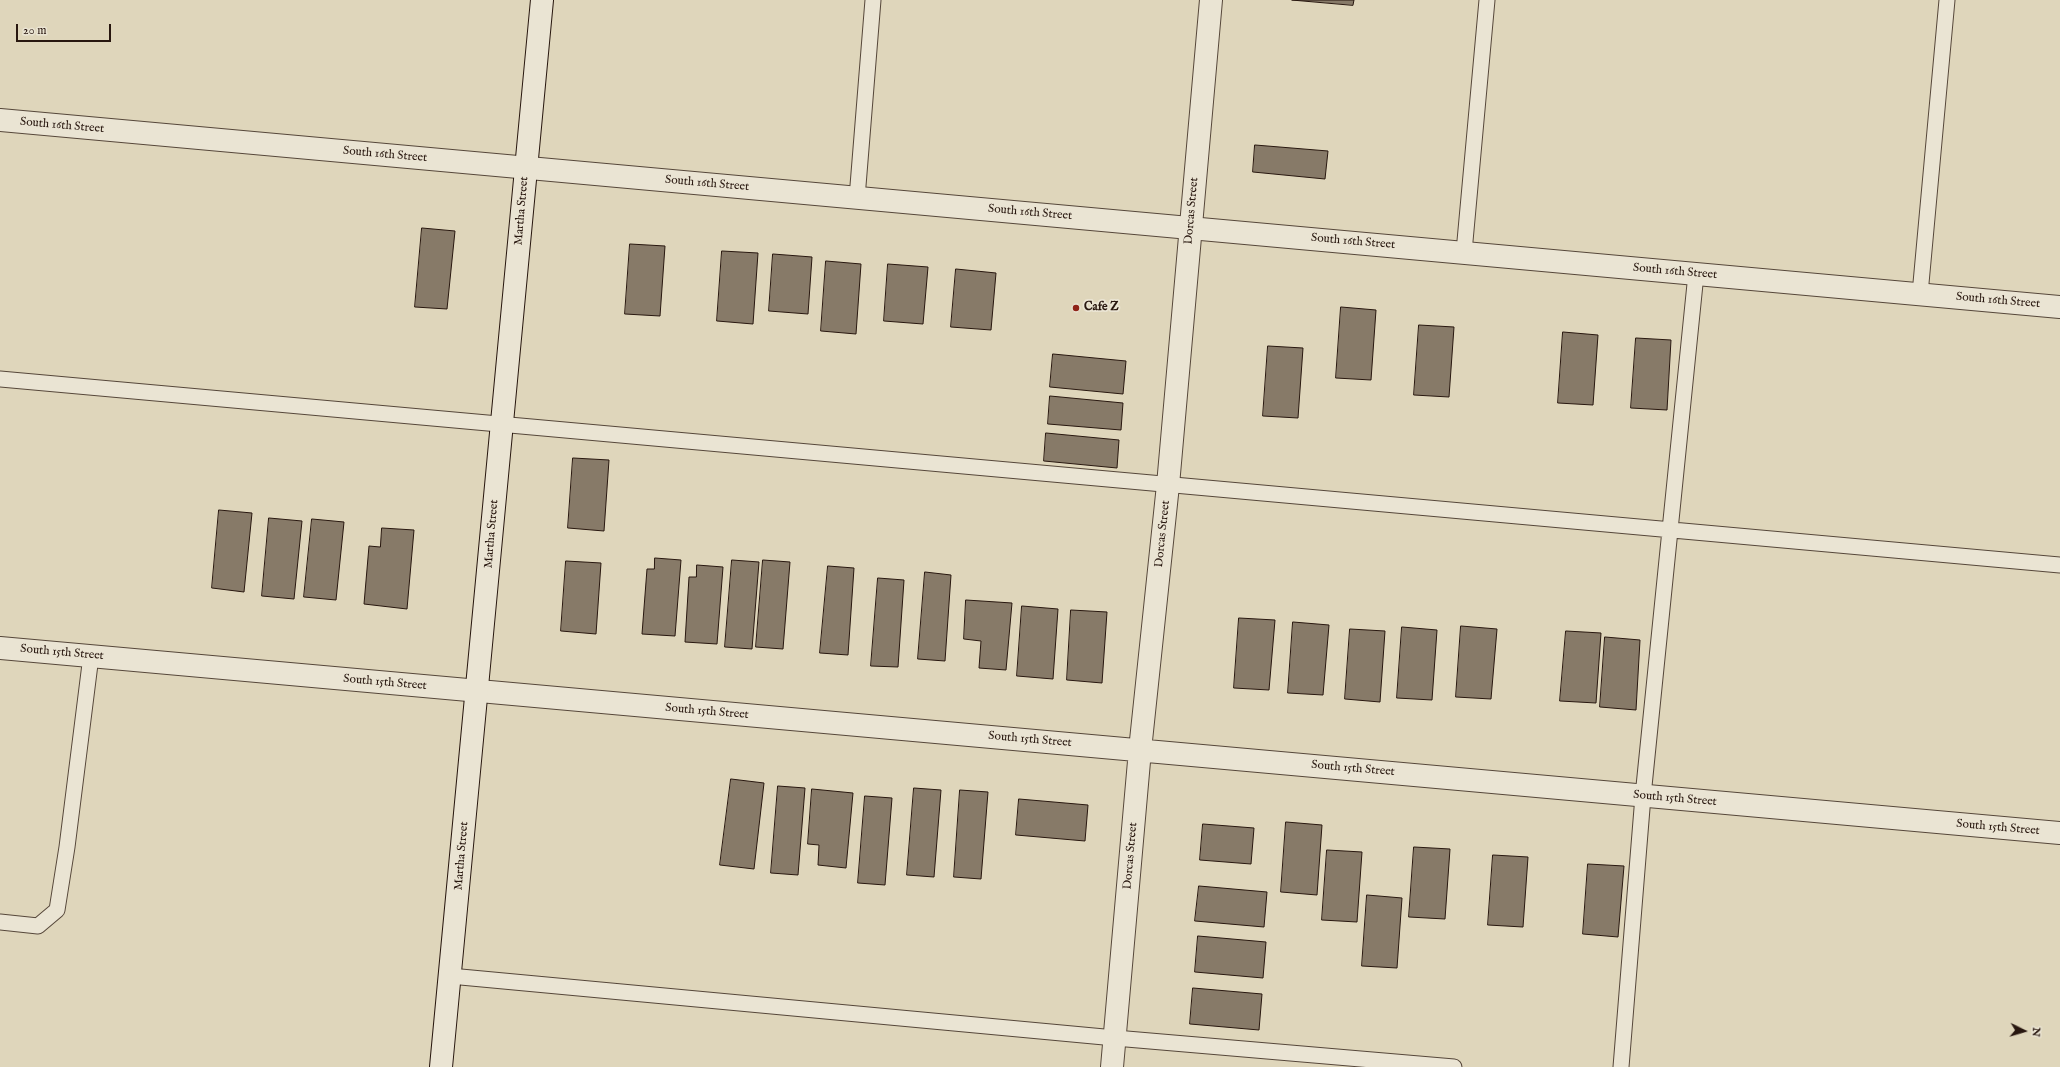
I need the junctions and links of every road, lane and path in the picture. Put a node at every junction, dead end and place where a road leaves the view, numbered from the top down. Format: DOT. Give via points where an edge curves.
graph roads {
  1 [pos="542,0"];
  2 [pos="874,0"];
  3 [pos="1211,0"];
  4 [pos="1487,0"];
  5 [pos="1947,0"];
  6 [pos="0,120"];
  7 [pos="526,168"];
  8 [pos="857,198"];
  9 [pos="1190,228"];
  10 [pos="1464,252"];
  11 [pos="1696,274"];
  12 [pos="1920,294"];
  13 [pos="2060,307"];
  14 [pos="0,379"];
  15 [pos="502,424"];
  16 [pos="1168,485"];
  17 [pos="1669,530"];
  18 [pos="2060,565"];
  19 [pos="0,648"];
  20 [pos="91,656"];
  21 [pos="477,691"];
  22 [pos="1140,750"];
  23 [pos="1644,796"];
  24 [pos="2060,833"];
  25 [pos="0,922"];
  26 [pos="450,976"];
  27 [pos="1114,1038"];
  28 [pos="442,1067"];
  29 [pos="1112,1067"];
  30 [pos="1454,1067"];
  31 [pos="1621,1067"];
  1 -- 7 [label="street, Martha Street"];
  2 -- 8 [label="lane"];
  3 -- 9 [label="street, Dorcas Street"];
  4 -- 10 [label="lane"];
  5 -- 12 [label="lane"];
  6 -- 7 [label="street, South 16th Street"];
  7 -- 8 [label="street, South 16th Street"];
  7 -- 15 [label="street, Martha Street"];
  8 -- 9 [label="street, South 16th Street"];
  9 -- 10 [label="street, South 16th Street"];
  9 -- 16 [label="street, Dorcas Street"];
  10 -- 11 [label="street, South 16th Street"];
  11 -- 12 [label="street, South 16th Street"];
  11 -- 17 [label="lane"];
  12 -- 13 [label="street, South 16th Street"];
  14 -- 15 [label="lane"];
  15 -- 16 [label="lane"];
  15 -- 21 [label="street, Martha Street"];
  16 -- 17 [label="lane"];
  16 -- 22 [label="street, Dorcas Street"];
  17 -- 18 [label="lane"];
  17 -- 23 [label="lane"];
  19 -- 20 [label="street, South 15th Street"];
  20 -- 21 [label="street, South 15th Street"];
  20 -- 25 [label="lane" via="57,910 38,926"];
  21 -- 22 [label="street, South 15th Street"];
  21 -- 26 [label="street, Martha Street"];
  22 -- 23 [label="street, South 15th Street"];
  22 -- 27 [label="street, Dorcas Street"];
  23 -- 24 [label="street, South 15th Street"];
  23 -- 31 [label="lane"];
  26 -- 27 [label="lane"];
  26 -- 28 [label="street, Martha Street"];
  27 -- 29 [label="street, Dorcas Street"];
  27 -- 30 [label="lane"];
}
